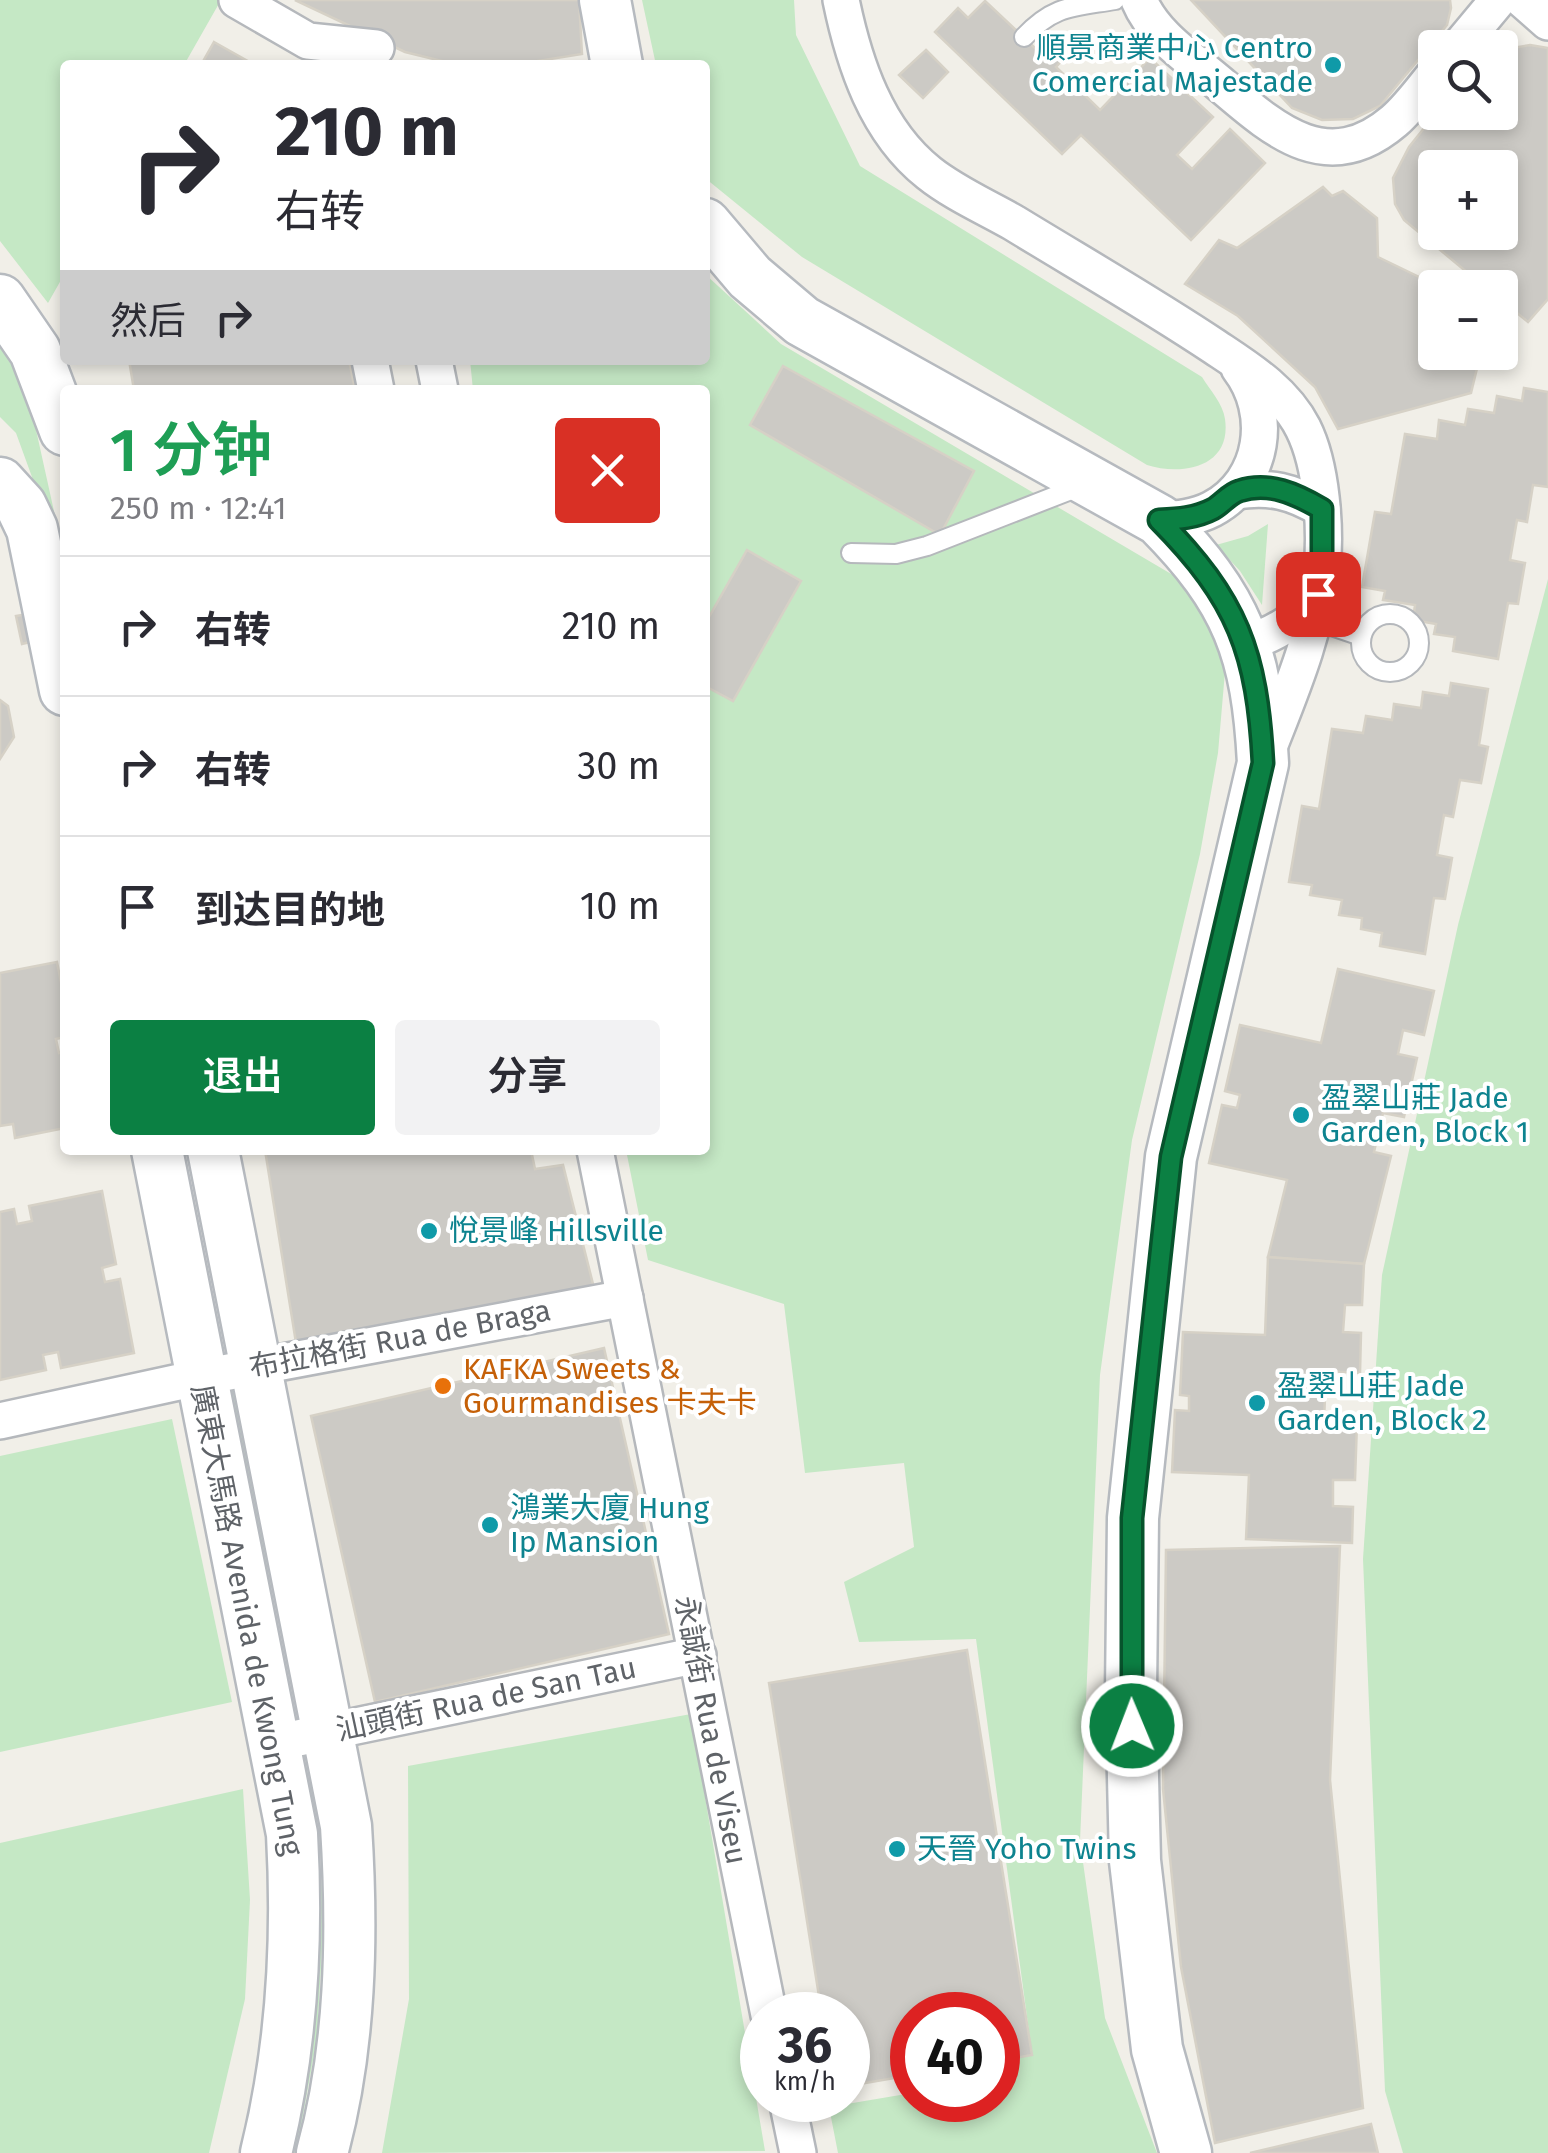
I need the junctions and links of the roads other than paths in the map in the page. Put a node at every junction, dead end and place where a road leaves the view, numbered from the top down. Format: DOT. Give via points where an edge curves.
graph roads {
  1 [pos="237,0"];
  2 [pos="605,0"];
  3 [pos="841,0"];
  4 [pos="1114,0"];
  5 [pos="1138,0"];
  6 [pos="1498,0"];
  7 [pos="1522,0"];
  8 [pos="1548,22"];
  9 [pos="1473,30"];
  10 [pos="1024,38"];
  11 [pos="384,51"];
  12 [pos="615,60"];
  13 [pos="1418,94"];
  14 [pos="710,230"];
  15 [pos="0,300"];
  16 [pos="1232,359"];
  17 [pos="60,417"];
  18 [pos="1090,482"];
  19 [pos="0,483"];
  20 [pos="1236,491"];
  21 [pos="1322,509"];
  22 [pos="1159,520"];
  23 [pos="851,553"];
  24 [pos="1322,569"];
  25 [pos="1314,620"];
  26 [pos="1361,636"];
  27 [pos="1245,644"];
  28 [pos="60,666"];
  29 [pos="1263,763"];
  30 [pos="157,1155"];
  31 [pos="214,1155"];
  32 [pos="596,1155"];
  33 [pos="625,1298"];
  34 [pos="255,1366"];
  35 [pos="202,1376"];
  36 [pos="0,1421"];
  37 [pos="698,1655"];
  38 [pos="328,1732"];
  39 [pos="274,1743"];
  40 [pos="764,1992"];
  41 [pos="792,2122"];
  42 [pos="266,2153"];
  43 [pos="322,2153"];
  44 [pos="798,2153"];
  45 [pos="1186,2153"];
  1 -- 11 [label="street" via="308,41"];
  2 -- 12 [label="main road"];
  3 -- 16 [label="street" via="866,89 891,132 928,172"];
  4 -- 10 [label="lane" via="1062,9"];
  5 -- 13 [label="street" via="1162,35 1292,139 1347,146 1396,120"];
  6 -- 9 [label="street"];
  7 -- 8 [label="street"];
  14 -- 18 [label="main road" via="750,277 802,321"];
  15 -- 17 [label="main road" via="35,351"];
  16 -- 20 [label="street" via="1251,383 1260,412 1252,468"];
  16 -- 21 [label="street" via="1274,388 1303,429"];
  18 -- 22 [label="main road"];
  18 -- 23 [label="lane" via="926,546 896,554"];
  19 -- 28 [label="main road" via="32,529"];
  20 -- 21 [label="street" via="1266,487"];
  20 -- 22 [label="street" via="1187,519"];
  21 -- 24 [label="street"];
  22 -- 27 [label="main road" via="1218,587"];
  24 -- 25 [label="street"];
  24 -- 27 [label="street" via="1313,596 1295,618"];
  25 -- 26 [label="lane"];
  25 -- 29 [label="street"];
  27 -- 29 [label="main road"];
  29 -- 45 [label="main road" via="1171,1157 1132,1518 1135,1861 1158,2049"];
  30 -- 35 [label="main road, 廣東大馬路 Avenida de Kwong Tung"];
  31 -- 34 [label="main road, 廣東大馬路 Avenida de Kwong Tung"];
  32 -- 33 [label="street, 永誠街 Rua de Viseu"];
  33 -- 34 [label="street, 布拉格街 Rua de Braga"];
  33 -- 37 [label="street, 永誠街 Rua de Viseu"];
  34 -- 35 [label="street, 布拉格街 Rua de Braga"];
  34 -- 38 [label="main road, 廣東大馬路 Avenida de Kwong Tung"];
  35 -- 36 [label="street, 布拉格街 Rua de Braga"];
  35 -- 39 [label="main road, 廣東大馬路 Avenida de Kwong Tung"];
  37 -- 38 [label="street, 汕頭街 Rua de San Tau"];
  37 -- 40 [label="street, 永誠街 Rua de Viseu"];
  38 -- 39 [label="street, 汕頭街 Rua de San Tau"];
  38 -- 43 [label="main road, 廣東大馬路 Avenida de Kwong Tung" via="346,1826 350,1919 340,2056"];
  39 -- 42 [label="main road, 廣東大馬路 Avenida de Kwong Tung" via="292,1834 295,1920 286,2050"];
  41 -- 44 [label="street"];
}
